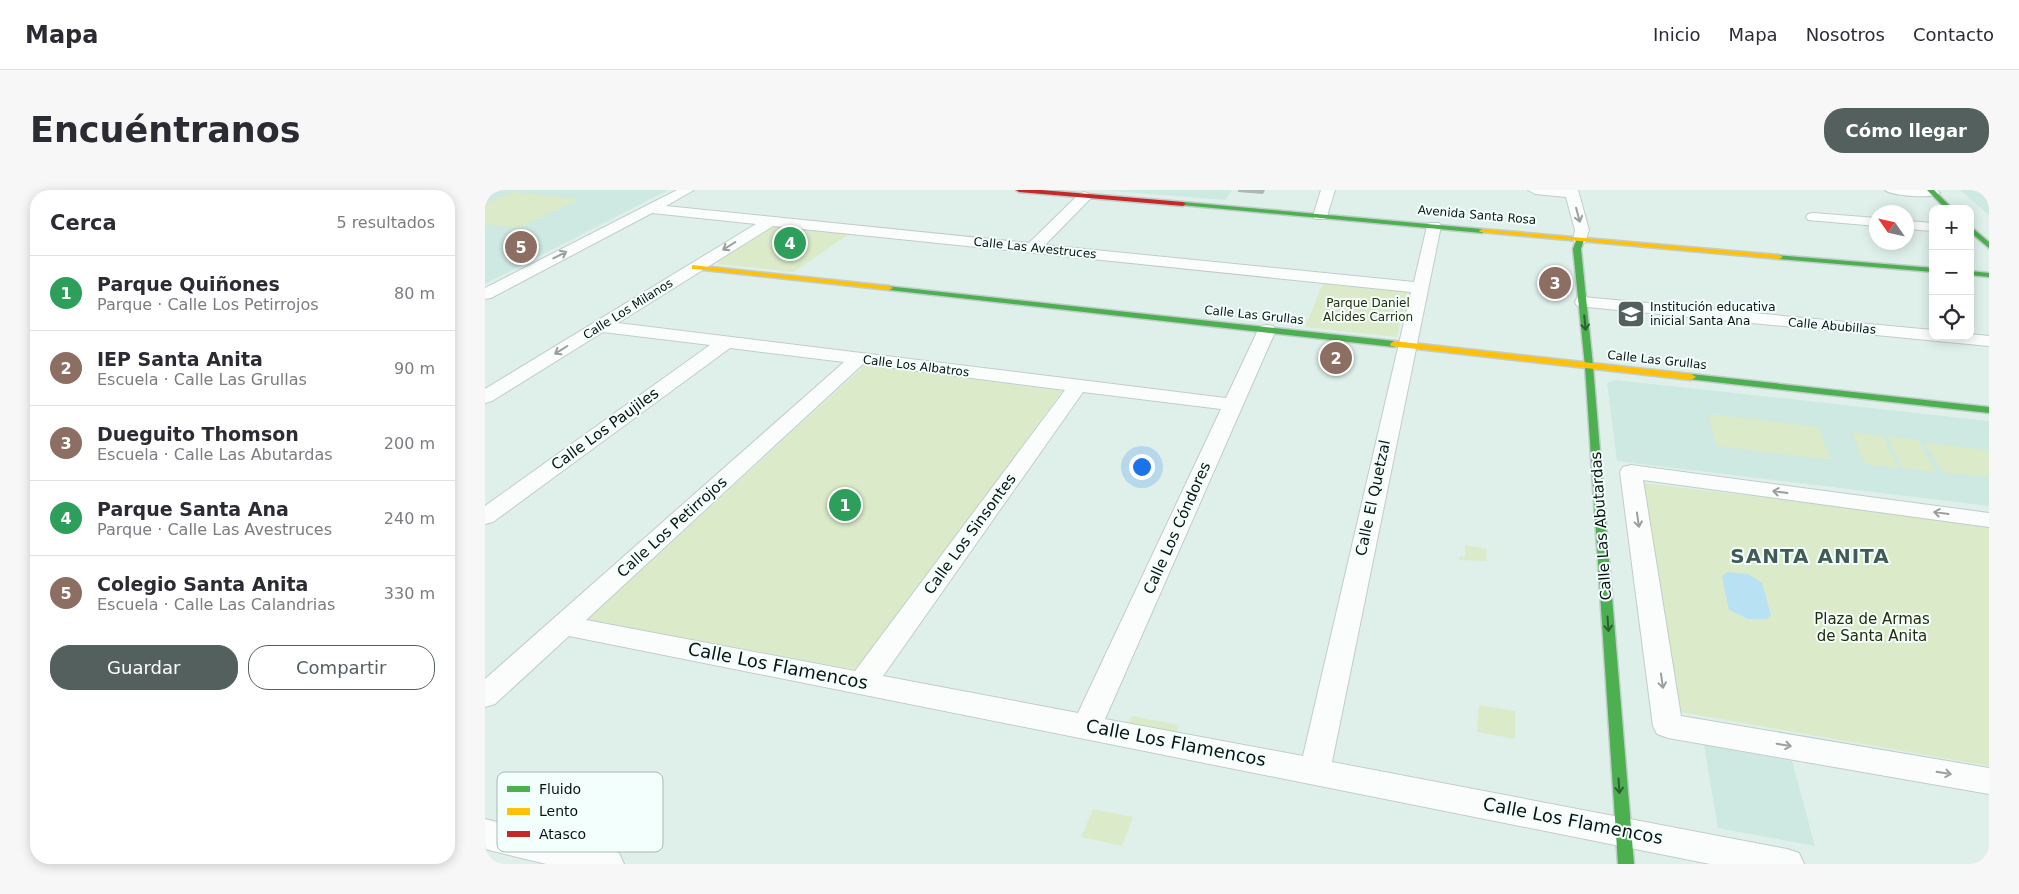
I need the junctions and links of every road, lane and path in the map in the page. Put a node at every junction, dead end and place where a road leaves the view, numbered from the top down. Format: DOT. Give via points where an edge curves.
graph roads {
  1 [pos="687,190"];
  2 [pos="1019,190"];
  3 [pos="1329,190"];
  4 [pos="1535,190"];
  5 [pos="1892,190"];
  6 [pos="1572,191"];
  7 [pos="1931,191"];
  8 [pos="1085,196"];
  9 [pos="1946,205"];
  10 [pos="651,209"];
  11 [pos="1320,216"];
  12 [pos="1813,218"];
  13 [pos="771,221"];
  14 [pos="1869,222"];
  15 [pos="1434,226"];
  16 [pos="1914,226"];
  17 [pos="1929,227"];
  18 [pos="1974,232"];
  19 [pos="1580,240"];
  20 [pos="1989,246"];
  21 [pos="1033,248"];
  22 [pos="695,267"];
  23 [pos="1929,270"];
  24 [pos="1974,273"];
  25 [pos="1989,275"];
  26 [pos="1420,288"];
  27 [pos="485,294"];
  28 [pos="1583,302"];
  29 [pos="600,326"];
  30 [pos="1267,330"];
  31 [pos="1929,336"];
  32 [pos="1974,339"];
  33 [pos="1989,341"];
  34 [pos="726,342"];
  35 [pos="1406,346"];
  36 [pos="859,358"];
  37 [pos="1589,366"];
  38 [pos="1078,386"];
  39 [pos="485,397"];
  40 [pos="1233,405"];
  41 [pos="1989,410"];
  42 [pos="485,517"];
  43 [pos="1989,520"];
  44 [pos="564,625"];
  45 [pos="863,682"];
  46 [pos="485,696"];
  47 [pos="1087,726"];
  48 [pos="1315,770"];
  49 [pos="1989,781"];
  50 [pos="1623,831"];
  51 [pos="558,852"];
  52 [pos="607,864"];
  53 [pos="1626,864"];
  54 [pos="1787,864"];
  1 -- 10 [label="street"];
  2 -- 8 [label="street, Avenida Santa Rosa"];
  3 -- 11 [label="street"];
  4 -- 6 [label="street"];
  5 -- 7 [label="street"];
  6 -- 19 [label="street, Calle Las Abutardas, one-way" via="1582,230"];
  7 -- 9 [label="street"];
  8 -- 11 [label="street, Avenida Santa Rosa"];
  8 -- 21 [label="street"];
  10 -- 13 [label="street, Calle Las Avestruces"];
  27 -- 10 [label="street, one-way"];
  11 -- 15 [label="street, Avenida Santa Rosa"];
  12 -- 14 [label="street"];
  13 -- 21 [label="street, Calle Las Avestruces"];
  13 -- 22 [label="street, Calle Los Milanos, one-way"];
  15 -- 19 [label="street, Avenida Santa Rosa"];
  15 -- 26 [label="street, Calle El Quetzal"];
  16 -- 17 [label="street"];
  18 -- 20 [label="street"];
  19 -- 23 [label="street, Avenida Santa Rosa"];
  19 -- 28 [label="street, Calle Las Abutardas" via="1577,249"];
  21 -- 26 [label="street, Calle Las Avestruces"];
  22 -- 29 [label="street, Calle Los Milanos"];
  22 -- 30 [label="street, Calle Las Grullas"];
  24 -- 25 [label="street"];
  26 -- 35 [label="street, Calle El Quetzal"];
  28 -- 31 [label="street, Calle Abubillas"];
  28 -- 37 [label="street, Calle Las Abutardas, one-way"];
  29 -- 34 [label="street, Calle Los Albatros"];
  29 -- 39 [label="street, Calle Los Milanos, one-way"];
  30 -- 35 [label="street, Calle Las Grullas"];
  30 -- 40 [label="street, Calle Los Cóndores"];
  32 -- 33 [label="street"];
  34 -- 36 [label="street, Calle Los Albatros"];
  34 -- 42 [label="street, Calle Los Paujiles"];
  35 -- 37 [label="street, Calle Las Grullas"];
  35 -- 48 [label="street, Calle El Quetzal"];
  36 -- 38 [label="street, Calle Los Albatros"];
  36 -- 44 [label="street, Calle Los Petirrojos"];
  37 -- 41 [label="street, Calle Las Grullas"];
  37 -- 50 [label="street, Calle Las Abutardas, one-way"];
  38 -- 40 [label="street, Calle Los Albatros"];
  38 -- 45 [label="street, Calle Los Sinsontes"];
  40 -- 47 [label="street, Calle Los Cóndores"];
  43 -- 49 [label="street, one-way" via="1631,472 1668,726"];
  44 -- 45 [label="street, Calle Los Flamencos"];
  44 -- 46 [label="street, Calle Los Petirrojos"];
  45 -- 47 [label="street, Calle Los Flamencos"];
  47 -- 48 [label="street, Calle Los Flamencos"];
  48 -- 50 [label="street, Calle Los Flamencos"];
  50 -- 53 [label="street, Calle Las Abutardas"];
  50 -- 54 [label="street, Calle Los Flamencos"];
  51 -- 52 [label="street"];
}
